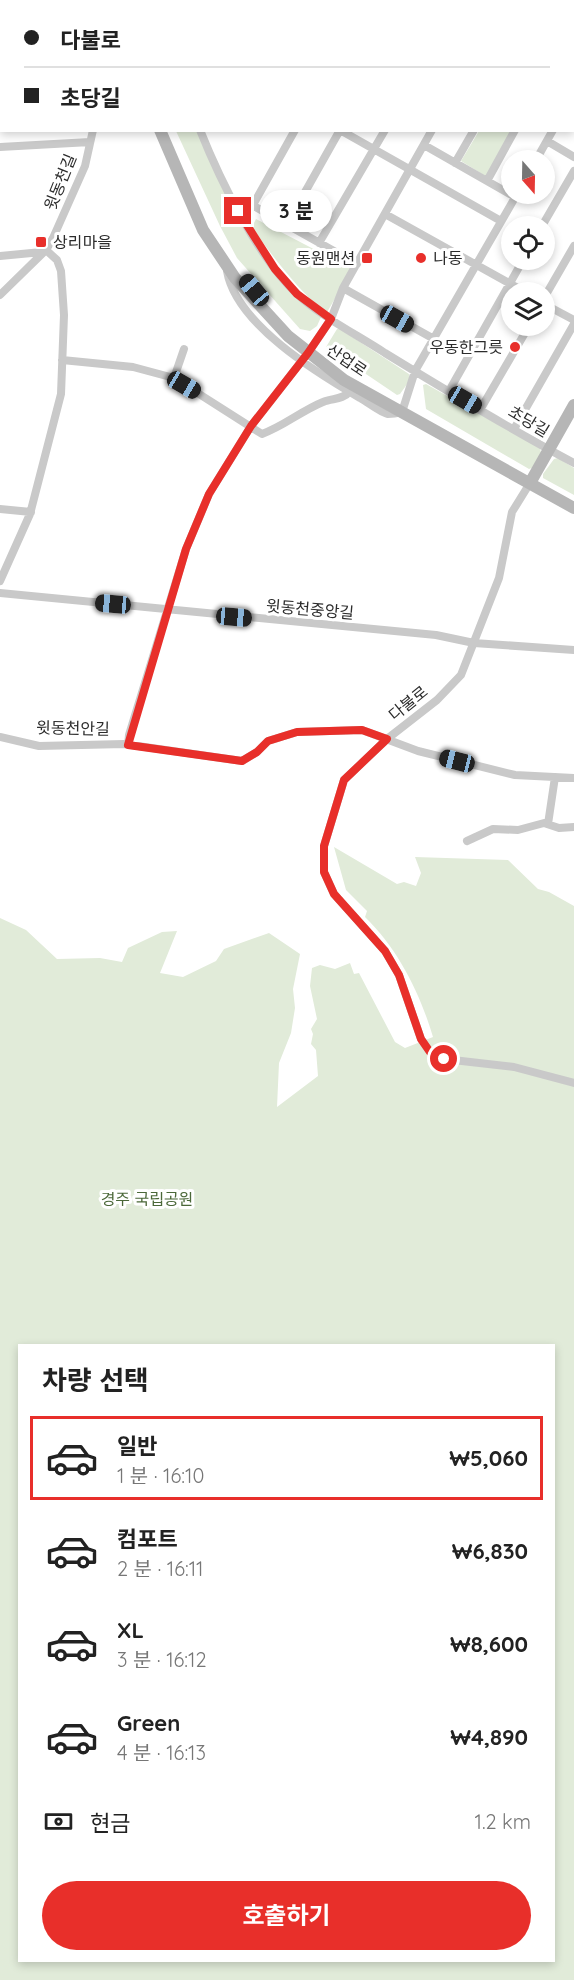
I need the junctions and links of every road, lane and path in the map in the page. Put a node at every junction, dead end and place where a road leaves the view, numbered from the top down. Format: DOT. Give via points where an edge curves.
graph roads {
  1 [pos="92,132"];
  2 [pos="201,132"];
  3 [pos="294,132"];
  4 [pos="339,132"];
  5 [pos="343,132"];
  6 [pos="384,132"];
  7 [pos="431,132"];
  8 [pos="473,132"];
  9 [pos="514,132"];
  10 [pos="552,132"];
  11 [pos="161,133"];
  12 [pos="547,141"];
  13 [pos="90,142"];
  14 [pos="424,145"];
  15 [pos="0,147"];
  16 [pos="374,150"];
  17 [pos="542,150"];
  18 [pos="574,157"];
  19 [pos="455,163"];
  20 [pos="410,170"];
  21 [pos="574,171"];
  22 [pos="486,181"];
  23 [pos="501,188"];
  24 [pos="252,205"];
  25 [pos="385,214"];
  26 [pos="548,216"];
  27 [pos="244,221"];
  28 [pos="501,221"];
  29 [pos="287,225"];
  30 [pos="319,243"];
  31 [pos="574,246"];
  32 [pos="44,251"];
  33 [pos="0,256"];
  34 [pos="357,264"];
  35 [pos="476,265"];
  36 [pos="506,282"];
  37 [pos="553,282"];
  38 [pos="343,288"];
  39 [pos="0,295"];
  40 [pos="501,300"];
  41 [pos="555,311"];
  42 [pos="331,319"];
  43 [pos="574,322"];
  44 [pos="523,336"];
  45 [pos="434,339"];
  46 [pos="184,349"];
  47 [pos="307,353"];
  48 [pos="62,360"];
  49 [pos="415,371"];
  50 [pos="174,378"];
  51 [pos="449,391"];
  52 [pos="349,392"];
  53 [pos="574,405"];
  54 [pos="403,409"];
  55 [pos="480,410"];
  56 [pos="251,426"];
  57 [pos="514,429"];
  58 [pos="549,450"];
  59 [pos="574,463"];
  60 [pos="532,480"];
  61 [pos="574,500"];
  62 [pos="574,508"];
  63 [pos="0,509"];
  64 [pos="31,512"];
  65 [pos="0,581"];
  66 [pos="0,593"];
  67 [pos="167,611"];
  68 [pos="474,643"];
  69 [pos="574,650"];
  70 [pos="0,737"];
  71 [pos="387,739"];
  72 [pos="128,745"];
  73 [pos="555,777"];
  74 [pos="574,778"];
  75 [pos="548,824"];
  76 [pos="574,827"];
  77 [pos="467,842"];
  78 [pos="574,1083"];
  1 -- 13 [label="street, 윗동천길"];
  2 -- 27 [label="street, 초당길"];
  3 -- 24 [label="street"];
  4 -- 29 [label="street"];
  5 -- 16 [label="street"];
  6 -- 16 [label="street"];
  7 -- 14 [label="street"];
  8 -- 19 [label="street"];
  9 -- 22 [label="street"];
  10 -- 12 [label="street"];
  11 -- 47 [label="street, 산업로" via="238,271"];
  11 -- 47 [label="street, 산업로" via="188,201 227,266 266,313"];
  12 -- 17 [label="street"];
  12 -- 18 [label="street"];
  13 -- 15 [label="street"];
  13 -- 32 [label="street, 윗동천길" via="73,196"];
  14 -- 19 [label="street"];
  14 -- 20 [label="street"];
  16 -- 20 [label="street"];
  16 -- 30 [label="street"];
  19 -- 22 [label="street"];
  20 -- 25 [label="street"];
  20 -- 28 [label="street"];
  21 -- 26 [label="street"];
  22 -- 23 [label="street"];
  24 -- 27 [label="street"];
  24 -- 29 [label="street"];
  25 -- 34 [label="street"];
  25 -- 35 [label="street"];
  27 -- 42 [label="street, 초당길" via="275,269 297,294"];
  28 -- 35 [label="street"];
  29 -- 30 [label="street"];
  30 -- 34 [label="street"];
  31 -- 37 [label="street"];
  32 -- 33 [label="street"];
  32 -- 39 [label="street, 윗동천길"];
  32 -- 48 [label="street" via="57,260 61,271"];
  34 -- 38 [label="street"];
  35 -- 36 [label="street"];
  35 -- 45 [label="street"];
  38 -- 42 [label="street"];
  38 -- 45 [label="street"];
  40 -- 51 [label="street"];
  41 -- 43 [label="street"];
  42 -- 47 [label="street"];
  42 -- 49 [label="street, 초당길"];
  43 -- 57 [label="street"];
  44 -- 55 [label="street"];
  45 -- 49 [label="street"];
  46 -- 50 [label="street"];
  47 -- 52 [label="street"];
  47 -- 54 [label="street, 산업로" via="344,380"];
  47 -- 56 [label="street"];
  48 -- 50 [label="street" via="133,367"];
  48 -- 64 [label="street" via="59,402"];
  49 -- 51 [label="street, 초당길"];
  49 -- 54 [label="street"];
  50 -- 56 [label="street"];
  51 -- 55 [label="street, 초당길"];
  52 -- 54 [label="street" via="387,414"];
  52 -- 56 [label="street" via="265,433"];
  53 -- 58 [label="street"];
  54 -- 60 [label="street, 산업로"];
  55 -- 57 [label="street, 초당길"];
  56 -- 67 [label="street" via="209,494 186,549"];
  57 -- 58 [label="street, 초당길"];
  58 -- 59 [label="street, 초당길"];
  58 -- 60 [label="street"];
  60 -- 61 [label="street, 산업로"];
  60 -- 62 [label="street, 산업로"];
  60 -- 68 [label="street, 다불로" via="512,512 499,578"];
  63 -- 64 [label="street"];
  64 -- 65 [label="street"];
  66 -- 67 [label="street, 윗동천중앙길"];
  67 -- 68 [label="street, 윗동천중앙길" via="436,635"];
  67 -- 72 [label="street"];
  68 -- 69 [label="street, 윗동천중앙길"];
  68 -- 71 [label="street, 다불로" via="461,675 437,700"];
  70 -- 72 [label="street, 윗동천안길" via="39,746"];
  71 -- 72 [label="street, 윗동천안길" via="362,730 297,732 268,741 242,761"];
  71 -- 73 [label="street, 윗동천안길" via="418,751 515,775"];
  71 -- 78 [label="street, 다불로" via="344,780 324,846 324,872 334,894 385,951 399,975 421,1039 430,1052 444,1059 514,1067"];
  73 -- 74 [label="street, 윗동천안길"];
  73 -- 75 [label="street"];
  75 -- 76 [label="street"];
  75 -- 77 [label="street" via="518,830 493,829"];
}
